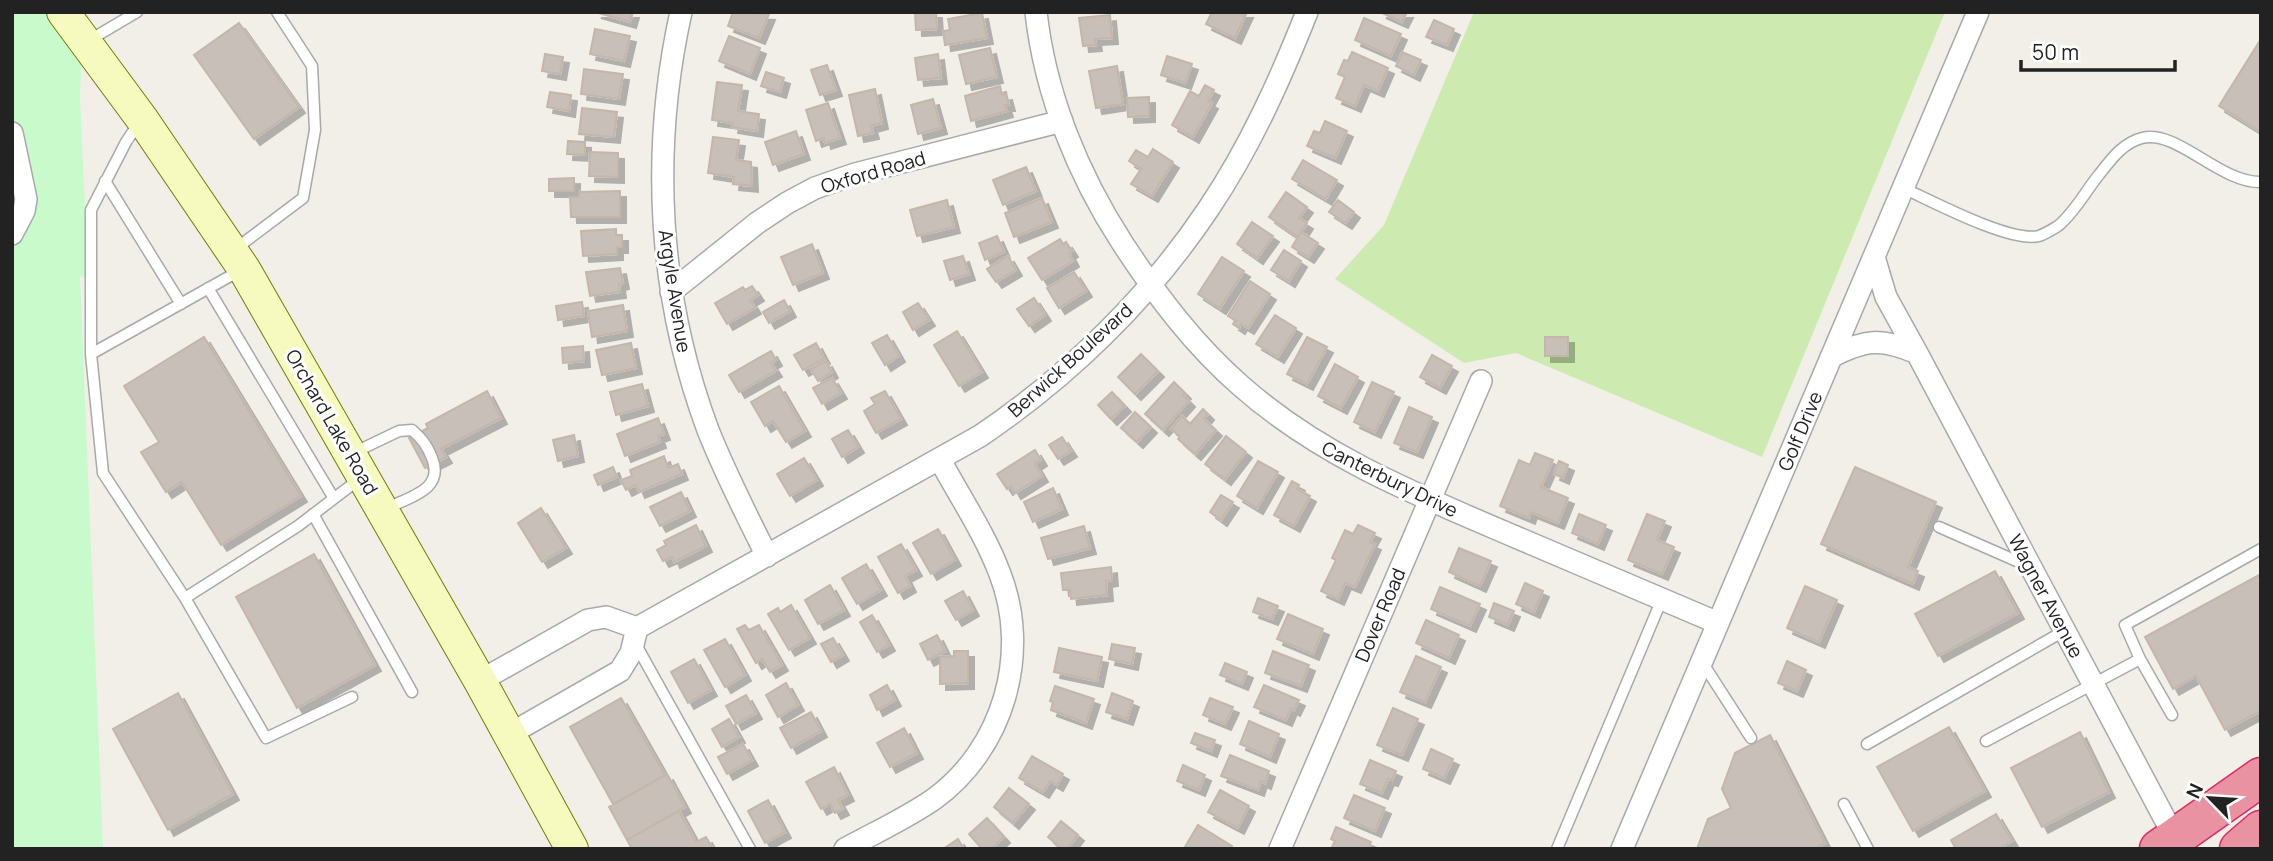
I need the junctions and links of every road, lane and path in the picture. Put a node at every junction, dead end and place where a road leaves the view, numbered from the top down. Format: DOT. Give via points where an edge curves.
graph roads {
  1 [pos="63,12"];
  2 [pos="136,12"];
  3 [pos="277,12"];
  4 [pos="681,12"];
  5 [pos="1037,12"];
  6 [pos="1307,12"];
  7 [pos="1978,12"];
  8 [pos="86,43"];
  9 [pos="142,118"];
  10 [pos="1062,121"];
  11 [pos="12,132"];
  12 [pos="105,181"];
  13 [pos="2261,182"];
  14 [pos="1903,188"];
  15 [pos="12,234"];
  16 [pos="1874,257"];
  17 [pos="238,260"];
  18 [pos="1150,286"];
  19 [pos="208,288"];
  20 [pos="671,292"];
  21 [pos="181,303"];
  22 [pos="1917,353"];
  23 [pos="91,354"];
  24 [pos="1831,357"];
  25 [pos="1481,381"];
  26 [pos="940,460"];
  27 [pos="357,465"];
  28 [pos="333,497"];
  29 [pos="1429,500"];
  30 [pos="383,511"];
  31 [pos="313,514"];
  32 [pos="1939,527"];
  33 [pos="2261,549"];
  34 [pos="767,556"];
  35 [pos="2031,567"];
  36 [pos="186,598"];
  37 [pos="1662,599"];
  38 [pos="1718,623"];
  39 [pos="2064,631"];
  40 [pos="636,635"];
  41 [pos="2140,659"];
  42 [pos="1702,662"];
  43 [pos="480,681"];
  44 [pos="2092,684"];
  45 [pos="412,692"];
  46 [pos="352,697"];
  47 [pos="2172,715"];
  48 [pos="509,735"];
  49 [pos="1751,738"];
  50 [pos="1986,741"];
  51 [pos="1867,744"];
  52 [pos="2261,777"];
  53 [pos="1844,804"];
  54 [pos="2261,830"];
  55 [pos="2167,844"];
  56 [pos="572,849"];
  57 [pos="750,849"];
  58 [pos="845,849"];
  59 [pos="1280,849"];
  60 [pos="1558,849"];
  61 [pos="1622,849"];
  62 [pos="1868,849"];
  63 [pos="2239,849"];
  1 -- 8 [label="main road, Orchard Lake Road"];
  2 -- 8 [label="lane"];
  3 -- 17 [label="lane" via="312,66 316,130 303,198"];
  4 -- 20 [label="street, Argyle Avenue" via="662,152"];
  5 -- 10 [label="street, Canterbury Drive"];
  6 -- 18 [label="street, Berwick Boulevard" via="1270,100 1241,154 1203,217"];
  7 -- 14 [label="street, Golf Drive"];
  8 -- 9 [label="main road, Orchard Lake Road"];
  9 -- 12 [label="lane"];
  9 -- 17 [label="main road, Orchard Lake Road"];
  10 -- 18 [label="street, Canterbury Drive" via="1110,225"];
  10 -- 20 [label="street, Oxford Road" via="815,188 757,223"];
  11 -- 15 [label="street" via="26,199"];
  12 -- 21 [label="lane"];
  12 -- 23 [label="lane" via="91,210"];
  13 -- 14 [label="lane" via="2223,173 2168,141 2145,137 2115,154 2070,214 2038,236 2009,234"];
  14 -- 16 [label="street, Golf Drive"];
  16 -- 22 [label="street, Wagner Avenue" via="1886,297"];
  16 -- 24 [label="street, Golf Drive"];
  17 -- 19 [label="lane"];
  17 -- 27 [label="main road, Orchard Lake Road"];
  18 -- 26 [label="street, Berwick Boulevard" via="1046,387"];
  18 -- 29 [label="street, Canterbury Drive" via="1209,356 1266,407 1346,461"];
  19 -- 21 [label="lane"];
  19 -- 28 [label="lane"];
  20 -- 34 [label="street, Argyle Avenue" via="709,432"];
  21 -- 23 [label="lane"];
  22 -- 24 [label="street" via="1875,341 1851,346"];
  22 -- 35 [label="street, Wagner Avenue"];
  23 -- 36 [label="lane" via="103,473"];
  24 -- 38 [label="street, Golf Drive"];
  25 -- 29 [label="street, Dover Road"];
  26 -- 34 [label="street, Berwick Boulevard"];
  26 -- 58 [label="street" via="993,558 1006,592 1013,629 1007,689 986,742 961,775 933,799"];
  27 -- 28 [label="lane"];
  27 -- 30 [label="main road, Orchard Lake Road"];
  27 -- 30 [label="lane" via="399,431 412,430 426,443 435,478 429,486"];
  28 -- 31 [label="lane"];
  29 -- 37 [label="street, Canterbury Drive"];
  29 -- 59 [label="street, Dover Road"];
  30 -- 43 [label="main road, Orchard Lake Road"];
  31 -- 36 [label="lane"];
  31 -- 45 [label="lane"];
  32 -- 35 [label="lane"];
  33 -- 41 [label="lane" via="2125,625"];
  34 -- 40 [label="street, Berwick Boulevard"];
  35 -- 39 [label="street, Wagner Avenue"];
  36 -- 46 [label="lane" via="266,738"];
  37 -- 38 [label="street, Canterbury Drive"];
  37 -- 60 [label="lane"];
  38 -- 42 [label="street, Golf Drive"];
  39 -- 44 [label="street, Wagner Avenue"];
  39 -- 51 [label="lane"];
  40 -- 43 [label="street" via="606,617 588,620"];
  40 -- 48 [label="street" via="620,671"];
  40 -- 57 [label="lane"];
  41 -- 44 [label="lane"];
  41 -- 47 [label="lane"];
  42 -- 49 [label="lane"];
  42 -- 61 [label="street, Golf Drive"];
  43 -- 48 [label="main road, Orchard Lake Road"];
  44 -- 50 [label="lane"];
  44 -- 55 [label="street, Wagner Avenue"];
  48 -- 56 [label="main road, Orchard Lake Road"];
  52 -- 55 [label="highway"];
  53 -- 62 [label="lane"];
  54 -- 63 [label="highway"];
}
